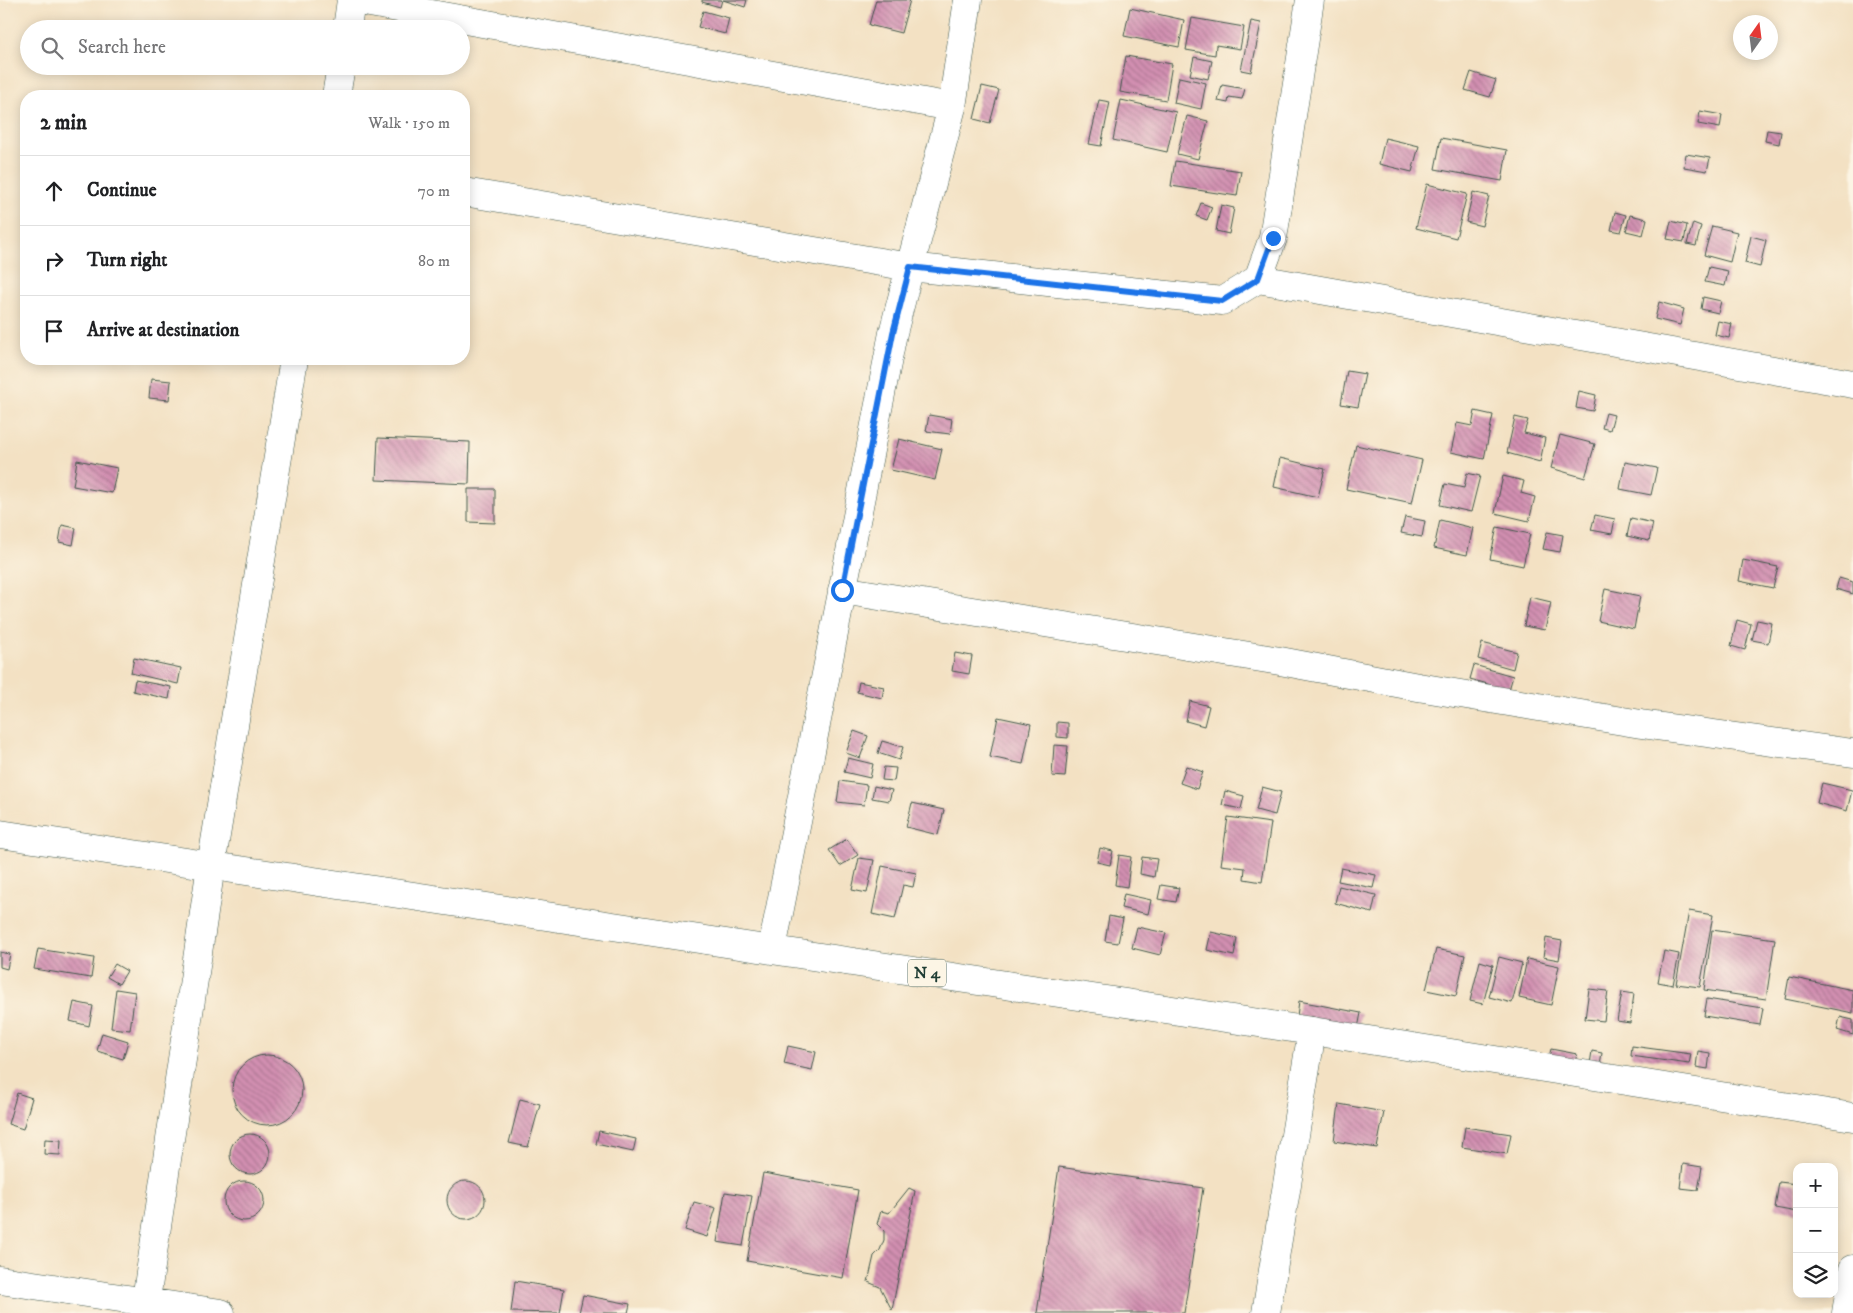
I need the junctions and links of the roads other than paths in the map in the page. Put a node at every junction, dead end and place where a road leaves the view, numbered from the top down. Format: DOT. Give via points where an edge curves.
graph roads {
  1 [pos="352,0"];
  2 [pos="968,0"];
  3 [pos="1310,0"];
  4 [pos="349,20"];
  5 [pos="465,20"];
  6 [pos="470,21"];
  7 [pos="340,75"];
  8 [pos="337,90"];
  9 [pos="952,106"];
  10 [pos="470,193"];
  11 [pos="910,267"];
  12 [pos="1258,279"];
  13 [pos="293,365"];
  14 [pos="1853,384"];
  15 [pos="842,590"];
  16 [pos="1853,753"];
  17 [pos="0,834"];
  18 [pos="211,866"];
  19 [pos="772,950"];
  20 [pos="1312,1031"];
  21 [pos="1853,1117"];
  22 [pos="1853,1269"];
  23 [pos="0,1280"];
  24 [pos="145,1307"];
  25 [pos="221,1313"];
  26 [pos="1266,1313"];
  27 [pos="1846,1313"];
  1 -- 4 [label="main road"];
  1 -- 5 [label="main road"];
  2 -- 9 [label="main road"];
  3 -- 12 [label="main road" via="1273,238"];
  6 -- 9 [label="main road"];
  7 -- 8 [label="main road"];
  9 -- 11 [label="main road"];
  10 -- 11 [label="main road"];
  11 -- 12 [label="main road" via="1222,301"];
  11 -- 15 [label="main road" via="891,343"];
  12 -- 14 [label="main road"];
  13 -- 18 [label="main road"];
  15 -- 16 [label="main road" via="1641,724"];
  15 -- 19 [label="main road"];
  17 -- 18 [label="main road, N 4"];
  18 -- 19 [label="main road, N 4"];
  18 -- 24 [label="main road"];
  19 -- 20 [label="main road, N 4"];
  20 -- 21 [label="main road, N 4"];
  20 -- 26 [label="main road"];
  22 -- 27 [label="main road"];
  23 -- 24 [label="main road"];
  24 -- 25 [label="main road"];
}
